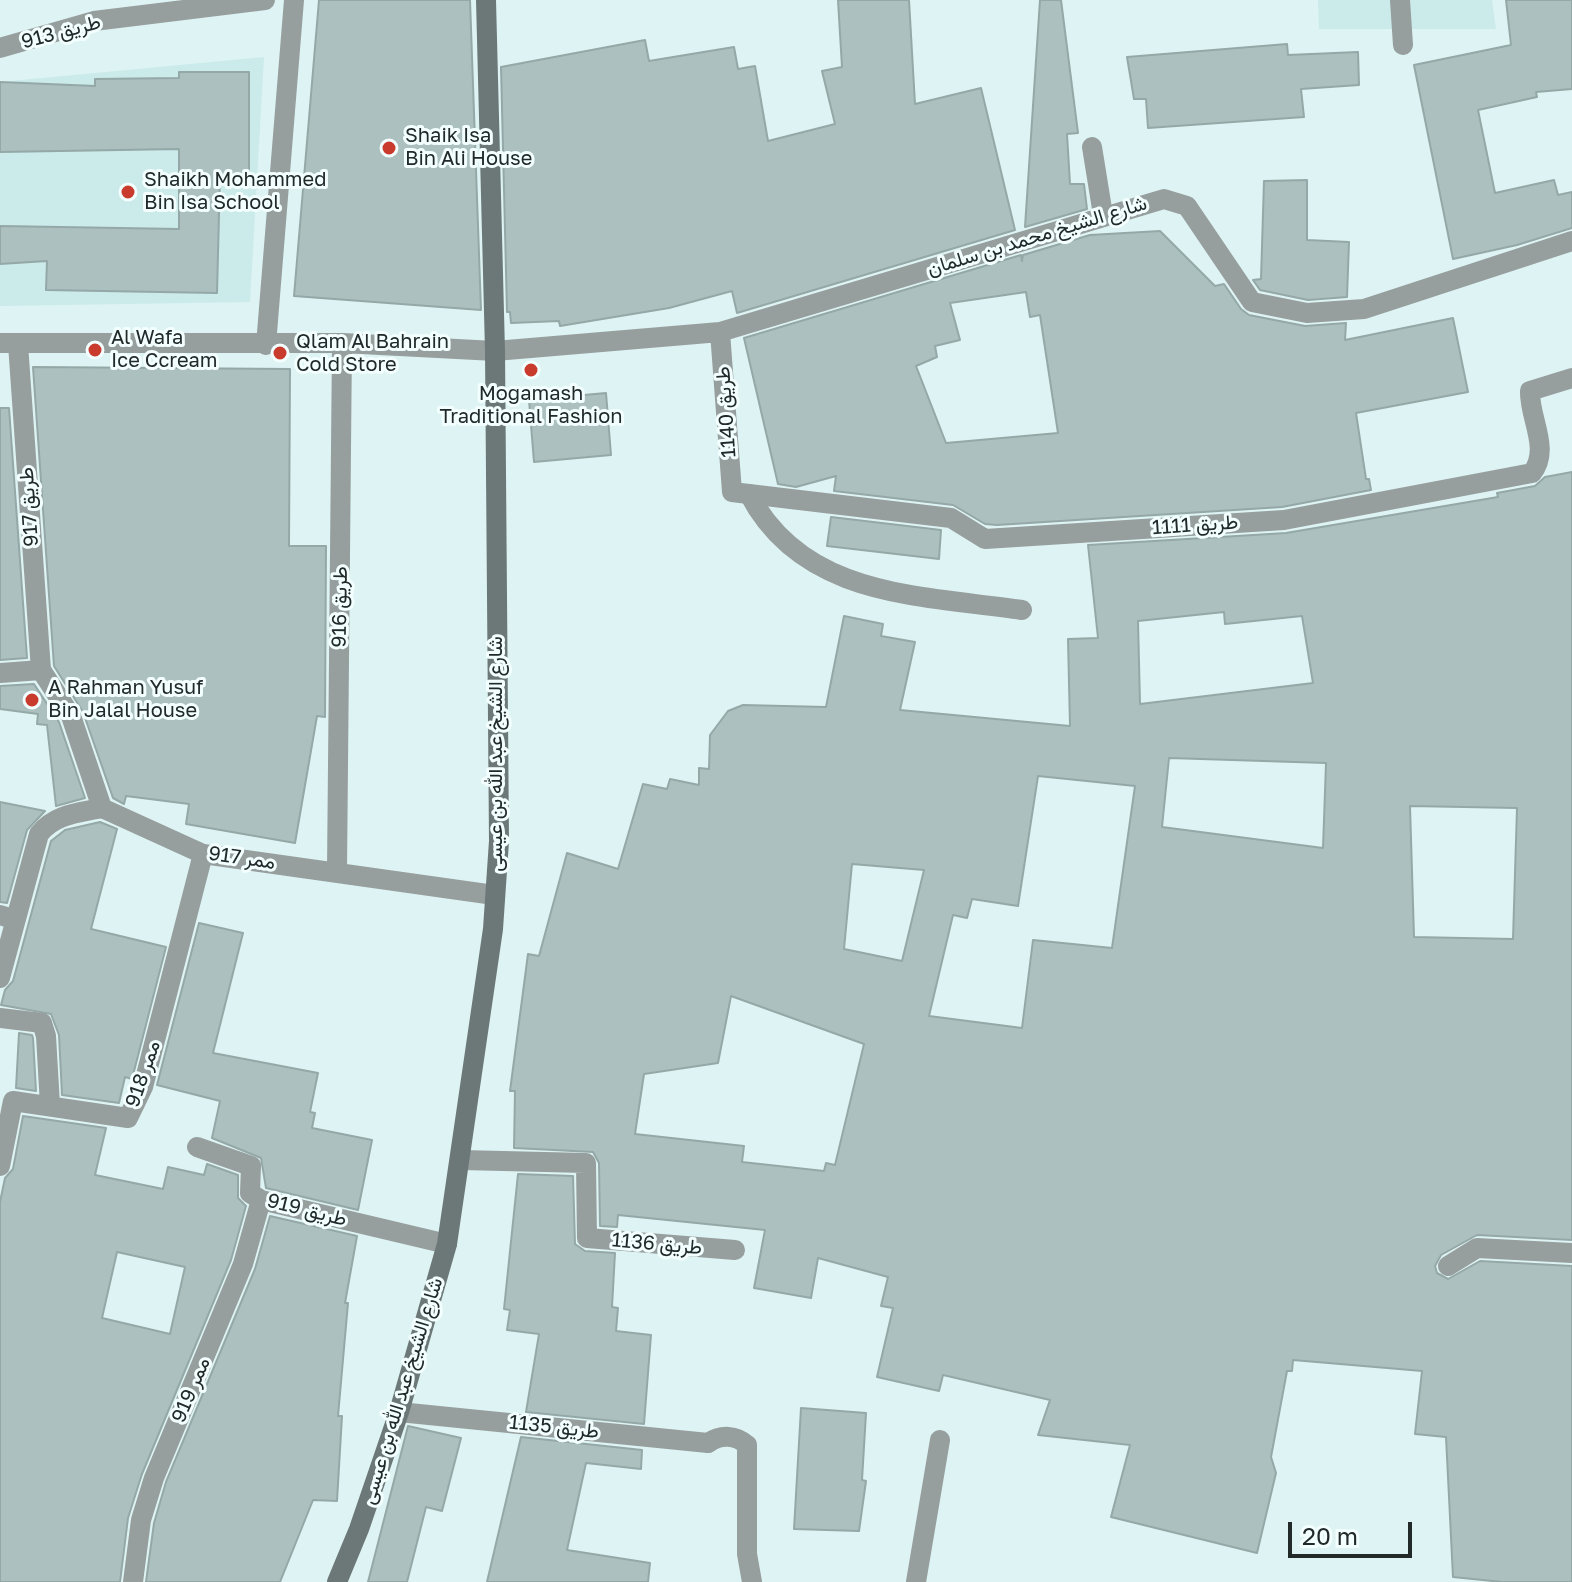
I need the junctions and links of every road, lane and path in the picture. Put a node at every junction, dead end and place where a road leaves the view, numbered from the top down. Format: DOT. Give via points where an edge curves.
graph roads {
  1 [pos="265,0"];
  2 [pos="294,0"];
  3 [pos="486,0"];
  4 [pos="1400,0"];
  5 [pos="1403,45"];
  6 [pos="0,48"];
  7 [pos="1092,147"];
  8 [pos="1103,215"];
  9 [pos="1572,241"];
  10 [pos="720,332"];
  11 [pos="342,343"];
  12 [pos="9,344"];
  13 [pos="266,345"];
  14 [pos="495,351"];
  15 [pos="1572,378"];
  16 [pos="740,493"];
  17 [pos="1022,610"];
  18 [pos="41,670"];
  19 [pos="0,673"];
  20 [pos="102,808"];
  21 [pos="203,854"];
  22 [pos="337,870"];
  23 [pos="494,895"];
  24 [pos="7,917"];
  25 [pos="0,978"];
  26 [pos="0,1018"];
  27 [pos="50,1105"];
  28 [pos="197,1147"];
  29 [pos="461,1160"];
  30 [pos="0,1166"];
  31 [pos="261,1200"];
  32 [pos="447,1244"];
  33 [pos="735,1250"];
  34 [pos="1572,1253"];
  35 [pos="1448,1266"];
  36 [pos="399,1412"];
  37 [pos="940,1440"];
  38 [pos="133,1582"];
  39 [pos="337,1582"];
  40 [pos="752,1582"];
  41 [pos="916,1582"];
  1 -- 6 [label="street, طريق 913" via="94,21"];
  2 -- 13 [label="street"];
  3 -- 14 [label="street, شارع الشيخ عبد الله بن عيسى"];
  4 -- 5 [label="street"];
  7 -- 8 [label="street"];
  8 -- 9 [label="street, شارع الشيخ محمد بن سلمان" via="1164,199 1187,206 1252,302 1307,313 1364,309"];
  8 -- 10 [label="street, شارع الشيخ محمد بن سلمان"];
  10 -- 14 [label="street, شارع الشيخ محمد بن سلمان"];
  10 -- 16 [label="street, طريق 1140"];
  11 -- 13 [label="street"];
  11 -- 14 [label="street"];
  11 -- 22 [label="street, طريق 916"];
  12 -- 13 [label="street"];
  12 -- 18 [label="street, طريق 917"];
  14 -- 23 [label="street, شارع الشيخ عبد الله بن عيسى" via="499,841"];
  15 -- 16 [label="street, طريق 1111" via="1530,391 1541,453 1532,473 1284,520 985,539 951,518"];
  16 -- 17 [label="street" via="805,557 850,582"];
  18 -- 19 [label="street"];
  18 -- 20 [label="street" via="71,716"];
  20 -- 21 [label="street, ممر 917"];
  20 -- 24 [label="street" via="47,823"];
  21 -- 22 [label="street, ممر 917"];
  21 -- 27 [label="street, ممر 918" via="143,1087 128,1118"];
  22 -- 23 [label="street, ممر 917"];
  23 -- 29 [label="street, شارع الشيخ عبد الله بن عيسى"];
  24 -- 25 [label="street"];
  26 -- 27 [label="street" via="42,1023"];
  27 -- 30 [label="street, ممر 918" via="13,1101"];
  28 -- 31 [label="street, طريق 919" via="251,1166 250,1193"];
  29 -- 32 [label="street, شارع الشيخ عبد الله بن عيسى"];
  29 -- 33 [label="street, طريق 1136" via="586,1163 587,1238"];
  31 -- 32 [label="street, طريق 919"];
  31 -- 38 [label="street, ممر 919" via="243,1264 154,1478 141,1520"];
  32 -- 36 [label="street, شارع الشيخ عبد الله بن عيسى"];
  34 -- 35 [label="street" via="1477,1248"];
  36 -- 39 [label="street, شارع الشيخ عبد الله بن عيسى"];
  36 -- 40 [label="street, طريق 1135" via="708,1443 739,1438 747,1445"];
  37 -- 41 [label="street"];
}
